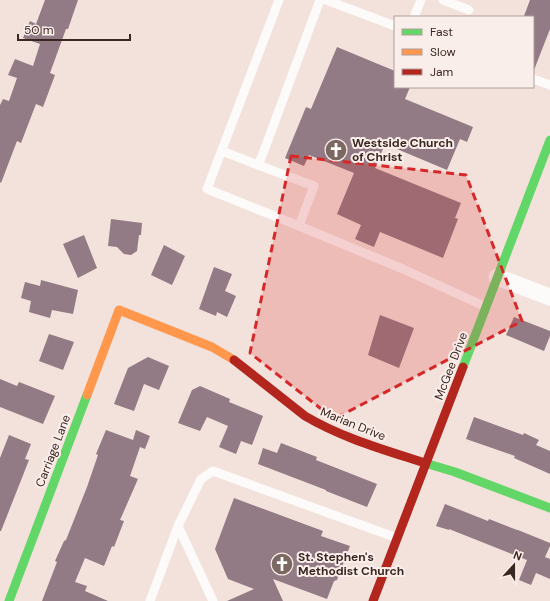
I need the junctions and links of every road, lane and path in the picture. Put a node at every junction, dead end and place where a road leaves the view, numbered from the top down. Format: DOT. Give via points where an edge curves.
graph roads {
  1 [pos="279,0"];
  2 [pos="320,0"];
  3 [pos="326,0"];
  4 [pos="421,0"];
  5 [pos="443,0"];
  6 [pos="469,10"];
  7 [pos="414,16"];
  8 [pos="394,26"];
  9 [pos="534,78"];
  10 [pos="550,85"];
  11 [pos="550,140"];
  12 [pos="222,151"];
  13 [pos="258,165"];
  14 [pos="299,226"];
  15 [pos="497,277"];
  16 [pos="550,297"];
  17 [pos="486,307"];
  18 [pos="119,310"];
  19 [pos="426,463"];
  20 [pos="550,508"];
  21 [pos="178,526"];
  22 [pos="398,538"];
  23 [pos="9,601"];
  24 [pos="150,601"];
  25 [pos="213,601"];
  26 [pos="373,601"];
  1 -- 12 [label="lane"];
  2 -- 13 [label="lane"];
  3 -- 8 [label="lane"];
  4 -- 7 [label="lane"];
  5 -- 6 [label="lane"];
  9 -- 10 [label="lane"];
  11 -- 15 [label="street, McGee Drive"];
  12 -- 13 [label="lane"];
  12 -- 14 [label="lane" via="207,189"];
  13 -- 14 [label="lane" via="314,186"];
  14 -- 17 [label="lane"];
  15 -- 16 [label="street"];
  15 -- 17 [label="street, McGee Drive"];
  17 -- 19 [label="street, McGee Drive"];
  18 -- 19 [label="street, Marian Drive" via="224,353 317,423"];
  18 -- 23 [label="street, Carriage Lane"];
  19 -- 20 [label="street, Marian Drive"];
  19 -- 22 [label="street, McGee Drive"];
  21 -- 22 [label="lane" via="200,479 213,471"];
  21 -- 24 [label="lane"];
  21 -- 25 [label="lane"];
  22 -- 26 [label="street, McGee Drive"];
}
